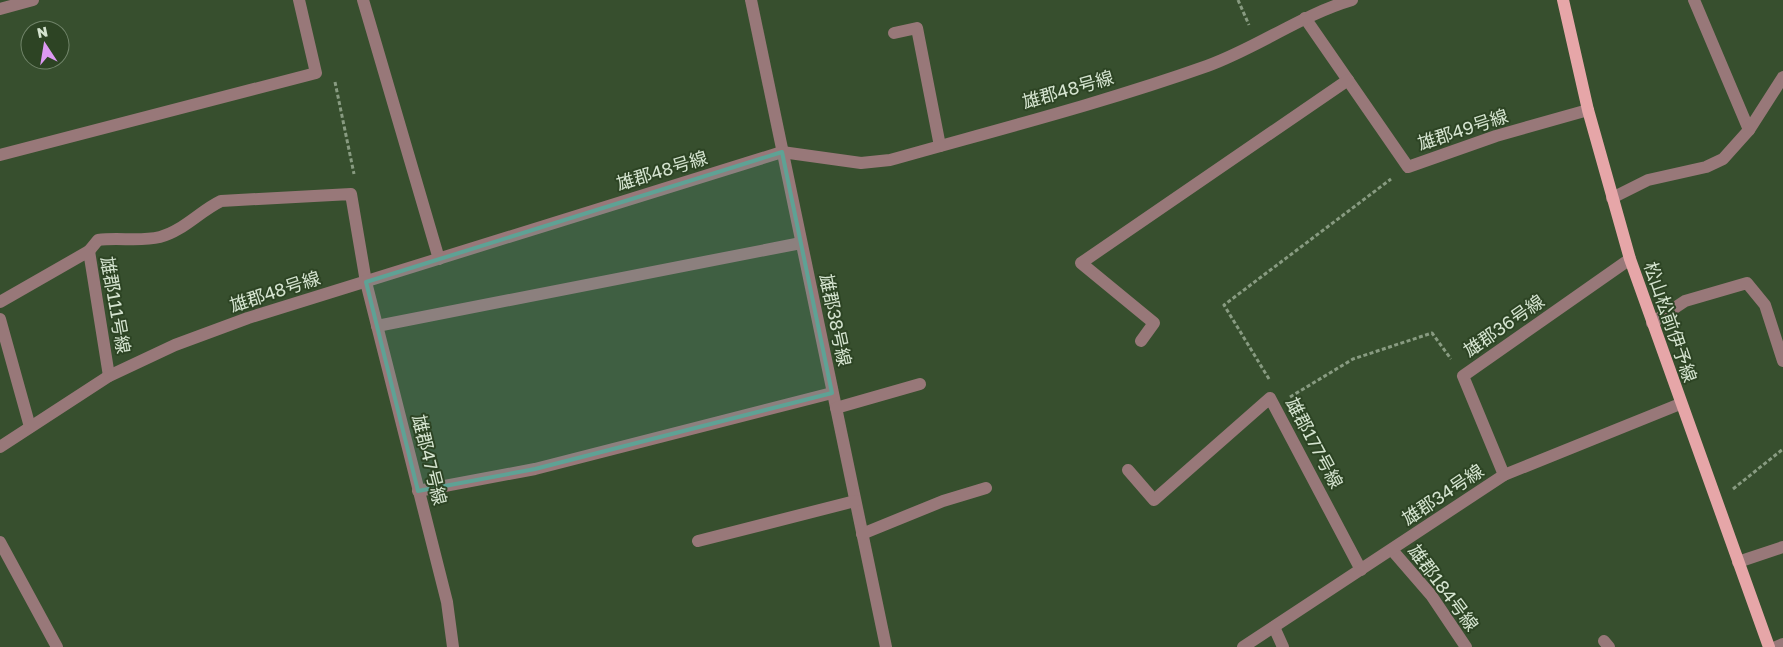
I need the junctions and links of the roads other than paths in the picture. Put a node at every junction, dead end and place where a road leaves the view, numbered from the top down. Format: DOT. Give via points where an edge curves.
graph roads {
  1 [pos="33,0"];
  2 [pos="299,0"];
  3 [pos="364,0"];
  4 [pos="751,0"];
  5 [pos="1352,0"];
  6 [pos="1563,0"];
  7 [pos="1694,0"];
  8 [pos="1324,4"];
  9 [pos="0,9"];
  10 [pos="1305,18"];
  11 [pos="894,33"];
  12 [pos="1783,77"];
  13 [pos="1348,80"];
  14 [pos="1588,110"];
  15 [pos="1749,130"];
  16 [pos="940,146"];
  17 [pos="782,152"];
  18 [pos="0,155"];
  19 [pos="1612,198"];
  20 [pos="801,243"];
  21 [pos="89,250"];
  22 [pos="439,259"];
  23 [pos="1630,259"];
  24 [pos="366,282"];
  25 [pos="0,302"];
  26 [pos="0,319"];
  27 [pos="1652,322"];
  28 [pos="377,326"];
  29 [pos="1141,341"];
  30 [pos="1783,361"];
  31 [pos="109,376"];
  32 [pos="920,384"];
  33 [pos="832,393"];
  34 [pos="1680,404"];
  35 [pos="836,408"];
  36 [pos="30,427"];
  37 [pos="0,447"];
  38 [pos="1128,470"];
  39 [pos="1504,476"];
  40 [pos="986,488"];
  41 [pos="418,491"];
  42 [pos="855,501"];
  43 [pos="862,534"];
  44 [pos="698,541"];
  45 [pos="0,542"];
  46 [pos="1783,548"];
  47 [pos="1392,550"];
  48 [pos="1738,562"];
  49 [pos="1361,570"];
  50 [pos="1274,627"];
  51 [pos="1783,644"];
  52 [pos="57,647"];
  53 [pos="453,647"];
  54 [pos="886,647"];
  55 [pos="1243,647"];
  56 [pos="1283,647"];
  57 [pos="1466,647"];
  58 [pos="1769,647"];
  59 [pos="1776,647"];
  1 -- 9 [label="street"];
  2 -- 18 [label="street" via="316,73"];
  3 -- 22 [label="street"];
  4 -- 17 [label="street, 雄郡38号線"];
  5 -- 8 [label="street, 雄郡48号線"];
  6 -- 14 [label="main road, 松山松前伊予線"];
  7 -- 15 [label="street"];
  8 -- 10 [label="street, 雄郡48号線"];
  10 -- 13 [label="street, 雄郡49号線"];
  10 -- 16 [label="street, 雄郡48号線" via="1210,65"];
  11 -- 16 [label="street" via="917,28"];
  12 -- 15 [label="street"];
  13 -- 14 [label="street, 雄郡49号線" via="1408,167 1496,136"];
  13 -- 29 [label="street" via="1081,262 1154,323"];
  14 -- 19 [label="main road, 松山松前伊予線"];
  15 -- 19 [label="street" via="1723,159 1648,180"];
  16 -- 17 [label="street, 雄郡48号線" via="890,160 861,163"];
  17 -- 20 [label="street, 雄郡38号線"];
  17 -- 22 [label="street, 雄郡48号線"];
  19 -- 23 [label="main road, 松山松前伊予線"];
  20 -- 28 [label="street"];
  20 -- 33 [label="street, 雄郡38号線"];
  21 -- 24 [label="street, 雄郡47号線" via="98,240 161,237 221,201 351,194"];
  21 -- 25 [label="street, 雄郡111号線"];
  21 -- 31 [label="street, 雄郡111号線"];
  22 -- 24 [label="street, 雄郡48号線"];
  23 -- 27 [label="main road, 松山松前伊予線"];
  23 -- 39 [label="street, 雄郡36号線" via="1463,376"];
  24 -- 28 [label="street, 雄郡47号線"];
  24 -- 31 [label="street, 雄郡48号線" via="175,344"];
  26 -- 36 [label="street"];
  27 -- 30 [label="street" via="1685,301 1747,283 1765,305"];
  27 -- 34 [label="main road, 松山松前伊予線"];
  28 -- 41 [label="street, 雄郡47号線"];
  31 -- 36 [label="street, 雄郡48号線"];
  32 -- 35 [label="street"];
  33 -- 35 [label="street, 雄郡38号線"];
  33 -- 41 [label="street" via="544,467"];
  34 -- 39 [label="street, 雄郡34号線"];
  34 -- 48 [label="main road, 松山松前伊予線"];
  35 -- 42 [label="street, 雄郡38号線"];
  36 -- 37 [label="street, 雄郡48号線"];
  38 -- 49 [label="street, 雄郡177号線" via="1154,500 1273,402"];
  39 -- 47 [label="street, 雄郡34号線"];
  40 -- 43 [label="street" via="943,501"];
  41 -- 53 [label="street, 雄郡47号線" via="447,602"];
  42 -- 43 [label="street, 雄郡38号線"];
  42 -- 44 [label="street"];
  43 -- 54 [label="street, 雄郡38号線"];
  45 -- 52 [label="street"];
  46 -- 48 [label="street"];
  47 -- 49 [label="street, 雄郡34号線"];
  47 -- 57 [label="street, 雄郡184号線" via="1431,595"];
  48 -- 58 [label="main road, 松山松前伊予線"];
  49 -- 50 [label="street, 雄郡34号線"];
  50 -- 55 [label="street, 雄郡34号線"];
  50 -- 56 [label="street"];
  51 -- 59 [label="street"];
}
